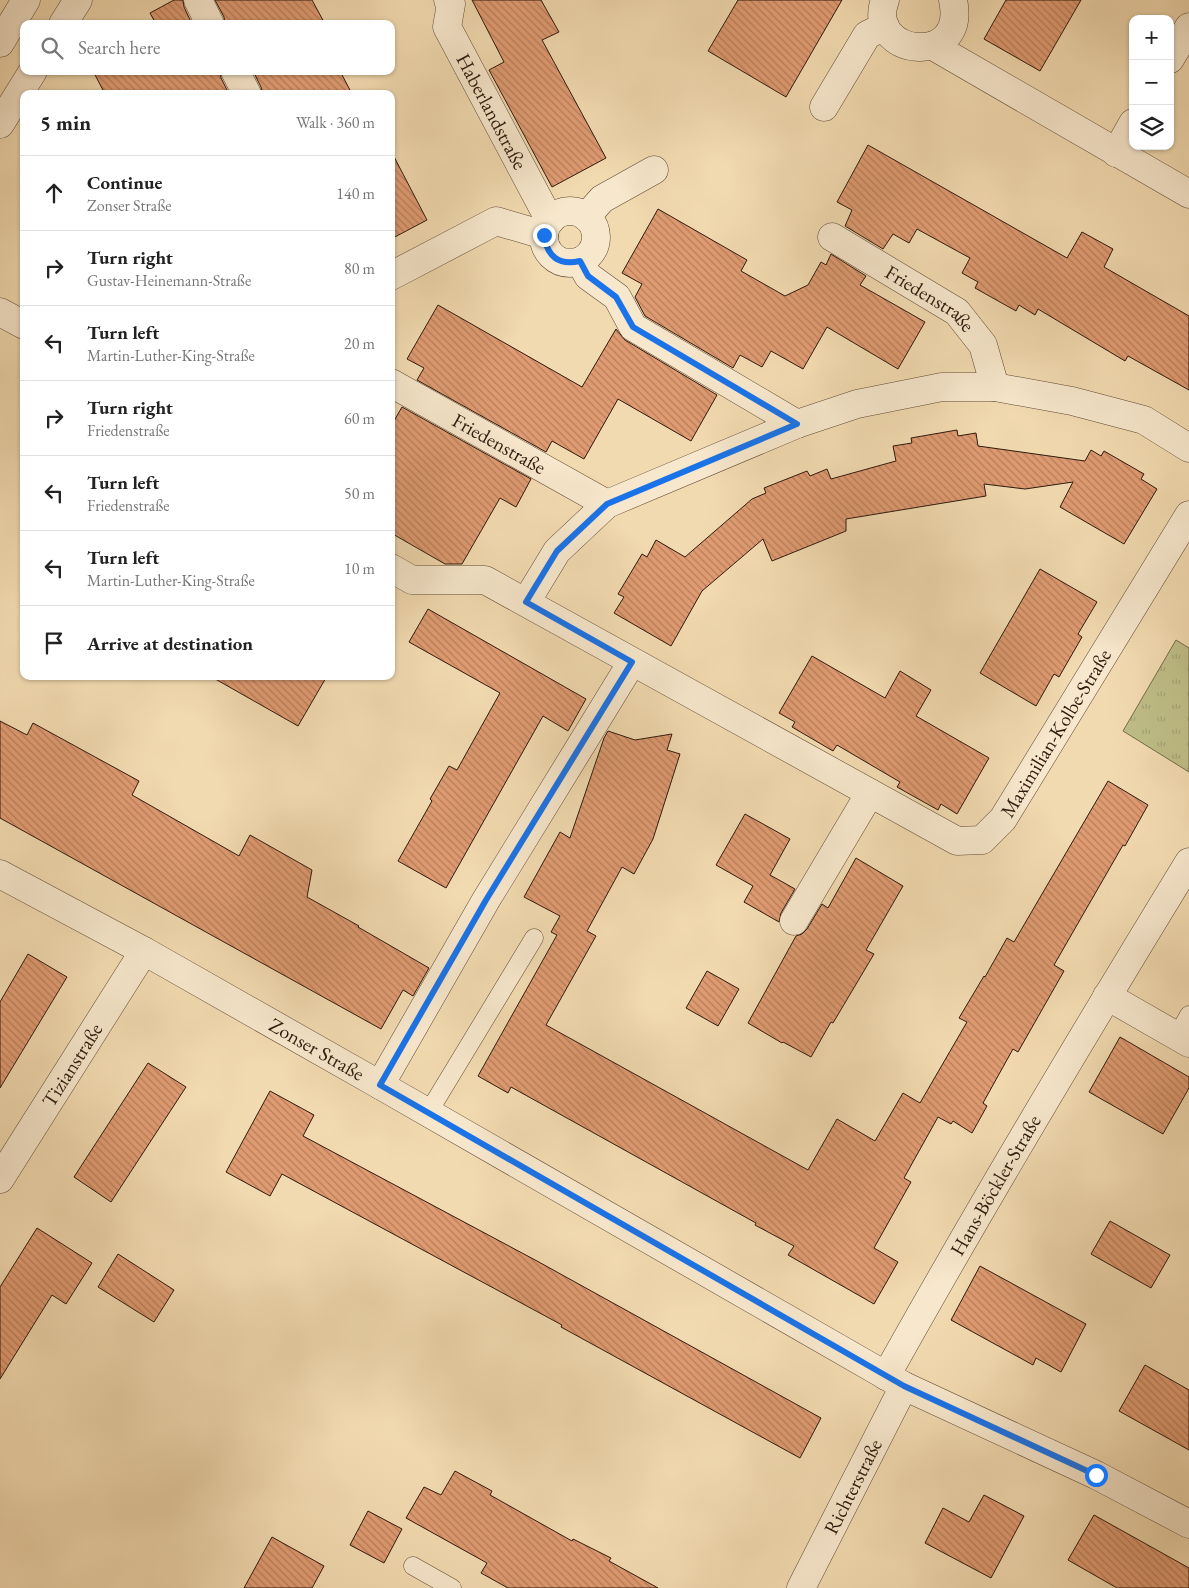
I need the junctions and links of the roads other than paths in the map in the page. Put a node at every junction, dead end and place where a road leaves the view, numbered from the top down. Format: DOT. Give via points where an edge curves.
graph roads {
  1 [pos="26,0"];
  2 [pos="78,0"];
  3 [pos="198,0"];
  4 [pos="448,0"];
  5 [pos="953,0"];
  6 [pos="885,13"];
  7 [pos="66,20"];
  8 [pos="208,20"];
  9 [pos="1189,27"];
  10 [pos="0,43"];
  11 [pos="933,46"];
  12 [pos="1174,52"];
  13 [pos="237,75"];
  14 [pos="245,90"];
  15 [pos="20,94"];
  16 [pos="824,107"];
  17 [pos="0,124"];
  18 [pos="1129,130"];
  19 [pos="1116,153"];
  20 [pos="654,170"];
  21 [pos="1189,194"];
  22 [pos="586,217"];
  23 [pos="547,228"];
  24 [pos="832,237"];
  25 [pos="580,261"];
  26 [pos="395,274"];
  27 [pos="0,312"];
  28 [pos="20,323"];
  29 [pos="395,385"];
  30 [pos="995,387"];
  31 [pos="797,424"];
  32 [pos="1189,448"];
  33 [pos="607,504"];
  34 [pos="1189,515"];
  35 [pos="395,570"];
  36 [pos="526,602"];
  37 [pos="632,662"];
  38 [pos="870,793"];
  39 [pos="1189,862"];
  40 [pos="0,874"];
  41 [pos="794,921"];
  42 [pos="534,938"];
  43 [pos="144,952"];
  44 [pos="1107,996"];
  45 [pos="1185,1031"];
  46 [pos="380,1085"];
  47 [pos="428,1113"];
  48 [pos="0,1179"];
  49 [pos="895,1381"];
  50 [pos="1189,1524"];
  51 [pos="413,1566"];
  52 [pos="452,1588"];
  53 [pos="801,1588"];
  1 -- 10 [label="street"];
  2 -- 7 [label="street"];
  3 -- 8 [label="street"];
  4 -- 23 [label="street, Haberlandstraße" via="451,4 447,27"];
  5 -- 11 [label="street" via="955,21 943,40"];
  6 -- 11 [label="street" via="896,39 911,47"];
  6 -- 16 [label="street" via="866,34"];
  9 -- 12 [label="street"];
  11 -- 19 [label="street"];
  13 -- 14 [label="street"];
  15 -- 17 [label="street"];
  18 -- 19 [label="street"];
  19 -- 21 [label="street"];
  20 -- 22 [label="street" via="602,199"];
  22 -- 23 [label="street" via="580,213 563,212 556,215"];
  22 -- 25 [label="street" via="595,232 595,241 593,249"];
  23 -- 25 [label="street" via="548,252 563,262"];
  23 -- 26 [label="street" via="496,221"];
  24 -- 30 [label="street, Friedenstraße" via="957,312 983,345"];
  25 -- 31 [label="street" via="588,276 616,297 633,327"];
  27 -- 28 [label="street"];
  29 -- 33 [label="street, Friedenstraße"];
  30 -- 31 [label="street" via="942,387 857,404"];
  30 -- 32 [label="street" via="1072,401 1144,420"];
  31 -- 33 [label="street"];
  33 -- 36 [label="street" via="557,551"];
  34 -- 38 [label="street, Maximilian-Kolbe-Straße" via="1003,819 982,840 957,841"];
  35 -- 36 [label="street, Maximilian-Kolbe-Straße" via="412,580 485,580"];
  36 -- 37 [label="street, Maximilian-Kolbe-Straße"];
  37 -- 38 [label="street, Maximilian-Kolbe-Straße"];
  37 -- 46 [label="street" via="486,900"];
  38 -- 41 [label="street"];
  39 -- 44 [label="street, Hans-Böckler-Straße"];
  40 -- 43 [label="street, Zonser Straße"];
  42 -- 47 [label="lane"];
  43 -- 46 [label="street, Zonser Straße"];
  43 -- 48 [label="street, Tizianstraße"];
  44 -- 45 [label="street"];
  44 -- 49 [label="street, Hans-Böckler-Straße" via="922,1312"];
  46 -- 47 [label="street, Zonser Straße"];
  47 -- 49 [label="street, Zonser Straße"];
  49 -- 50 [label="street, Zonser Straße" via="1096,1475"];
  49 -- 53 [label="street, Richterstraße"];
  51 -- 52 [label="lane"];
}
